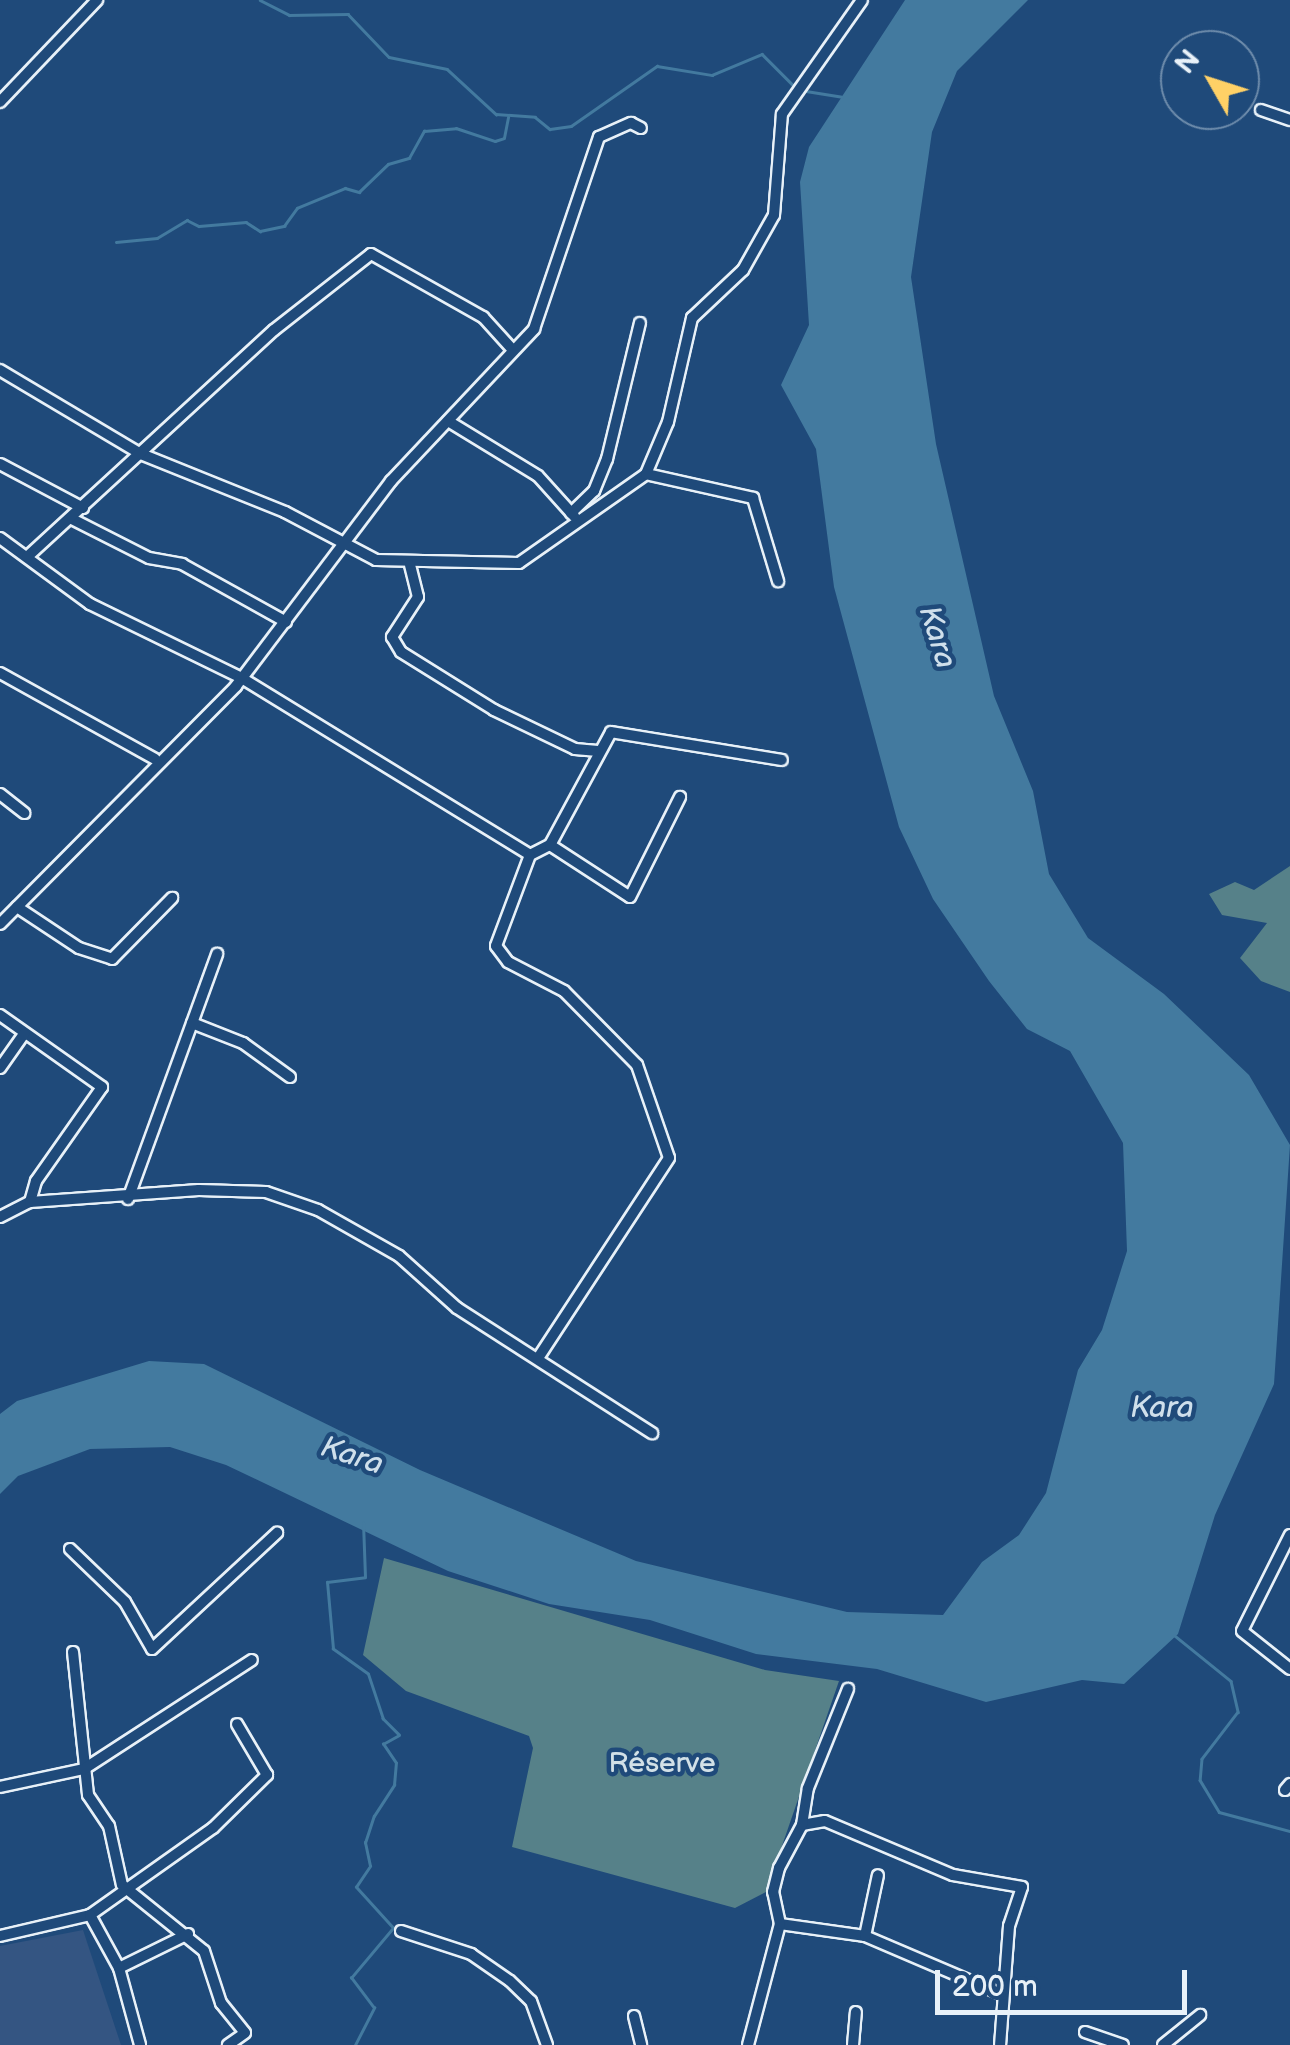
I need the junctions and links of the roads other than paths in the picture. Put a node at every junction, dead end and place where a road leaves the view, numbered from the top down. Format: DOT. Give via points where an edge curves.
graph roads {
  1 [pos="98,0"];
  2 [pos="862,0"];
  3 [pos="0,102"];
  4 [pos="1261,110"];
  5 [pos="1290,120"];
  6 [pos="641,128"];
  7 [pos="640,323"];
  8 [pos="513,350"];
  9 [pos="0,370"];
  10 [pos="448,421"];
  11 [pos="141,454"];
  12 [pos="0,464"];
  13 [pos="646,474"];
  14 [pos="84,508"];
  15 [pos="571,513"];
  16 [pos="72,519"];
  17 [pos="580,522"];
  18 [pos="0,538"];
  19 [pos="345,543"];
  20 [pos="28,557"];
  21 [pos="410,565"];
  22 [pos="778,581"];
  23 [pos="286,622"];
  24 [pos="0,673"];
  25 [pos="240,676"];
  26 [pos="598,751"];
  27 [pos="155,759"];
  28 [pos="782,760"];
  29 [pos="0,794"];
  30 [pos="680,797"];
  31 [pos="24,814"];
  32 [pos="550,845"];
  33 [pos="530,855"];
  34 [pos="172,898"];
  35 [pos="9,909"];
  36 [pos="0,924"];
  37 [pos="218,954"];
  38 [pos="0,1015"];
  39 [pos="192,1023"];
  40 [pos="24,1034"];
  41 [pos="0,1068"];
  42 [pos="290,1077"];
  43 [pos="128,1199"];
  44 [pos="30,1202"];
  45 [pos="0,1216"];
  46 [pos="538,1358"];
  47 [pos="652,1434"];
  48 [pos="277,1533"];
  49 [pos="1290,1535"];
  50 [pos="70,1549"];
  51 [pos="73,1652"];
  52 [pos="252,1660"];
  53 [pos="1290,1669"];
  54 [pos="848,1689"];
  55 [pos="237,1724"];
  56 [pos="84,1769"];
  57 [pos="0,1787"];
  58 [pos="802,1825"];
  59 [pos="878,1876"];
  60 [pos="127,1889"];
  61 [pos="90,1915"];
  62 [pos="780,1924"];
  63 [pos="401,1930"];
  64 [pos="188,1934"];
  65 [pos="0,1936"];
  66 [pos="865,1936"];
  67 [pos="119,1968"];
  68 [pos="1002,1995"];
  69 [pos="856,2012"];
  70 [pos="1200,2015"];
  71 [pos="634,2016"];
  72 [pos="1085,2032"];
  73 [pos="140,2045"];
  74 [pos="228,2045"];
  75 [pos="547,2045"];
  76 [pos="641,2045"];
  77 [pos="748,2045"];
  78 [pos="853,2045"];
  79 [pos="1000,2045"];
  80 [pos="1122,2045"];
  81 [pos="1163,2045"];
  1 -- 3 [label="street"];
  2 -- 13 [label="street" via="782,114 774,215 743,270 692,318 668,422"];
  4 -- 5 [label="street"];
  6 -- 8 [label="street" via="631,123 600,137 542,316"];
  7 -- 15 [label="street" via="607,458 594,491"];
  8 -- 10 [label="street"];
  8 -- 11 [label="street" via="483,317 371,254 274,330"];
  9 -- 11 [label="street"];
  10 -- 15 [label="street" via="538,476"];
  10 -- 19 [label="street"];
  11 -- 14 [label="street"];
  11 -- 19 [label="street"];
  12 -- 14 [label="street"];
  13 -- 17 [label="street"];
  13 -- 22 [label="street" via="754,498"];
  14 -- 16 [label="street"];
  15 -- 17 [label="street"];
  16 -- 20 [label="street"];
  16 -- 23 [label="street" via="149,558 182,564"];
  17 -- 21 [label="street" via="500,568"];
  18 -- 20 [label="street"];
  19 -- 21 [label="street" via="376,560"];
  19 -- 23 [label="street"];
  20 -- 25 [label="street" via="140,633"];
  21 -- 26 [label="street" via="418,597 395,628 401,652 494,710 574,749"];
  23 -- 25 [label="street"];
  24 -- 27 [label="street"];
  25 -- 27 [label="street"];
  25 -- 33 [label="street"];
  26 -- 28 [label="street" via="612,732"];
  26 -- 32 [label="street"];
  27 -- 35 [label="street"];
  29 -- 31 [label="street"];
  30 -- 32 [label="street" via="630,897"];
  32 -- 33 [label="street"];
  33 -- 46 [label="street" via="496,946 525,974 564,991 637,1065 670,1158"];
  34 -- 35 [label="street" via="112,959"];
  35 -- 36 [label="street"];
  37 -- 39 [label="street"];
  38 -- 40 [label="street"];
  39 -- 42 [label="street" via="243,1044"];
  39 -- 43 [label="street"];
  40 -- 41 [label="street"];
  40 -- 44 [label="street" via="102,1087 36,1181"];
  43 -- 44 [label="street"];
  43 -- 46 [label="street" via="199,1190 266,1192 331,1214"];
  44 -- 45 [label="street"];
  46 -- 47 [label="street"];
  48 -- 50 [label="street" via="152,1649 125,1602"];
  49 -- 53 [label="street" via="1242,1631"];
  51 -- 56 [label="street"];
  52 -- 56 [label="street"];
  54 -- 58 [label="street" via="808,1788"];
  55 -- 60 [label="street" via="267,1775 213,1828"];
  56 -- 57 [label="street"];
  56 -- 60 [label="street"];
  58 -- 62 [label="street" via="774,1892"];
  58 -- 68 [label="street" via="825,1821 953,1875 1022,1888 1008,1926"];
  59 -- 66 [label="street"];
  60 -- 61 [label="street"];
  60 -- 64 [label="street"];
  61 -- 65 [label="street"];
  61 -- 67 [label="street"];
  62 -- 66 [label="street"];
  62 -- 77 [label="street"];
  63 -- 75 [label="street" via="471,1954 510,1981 531,2001"];
  64 -- 67 [label="street"];
  64 -- 74 [label="street" via="244,2033"];
  66 -- 68 [label="street"];
  67 -- 73 [label="street"];
  68 -- 79 [label="street"];
  69 -- 78 [label="street"];
  70 -- 81 [label="street"];
  71 -- 76 [label="street"];
  72 -- 80 [label="street"];
}
